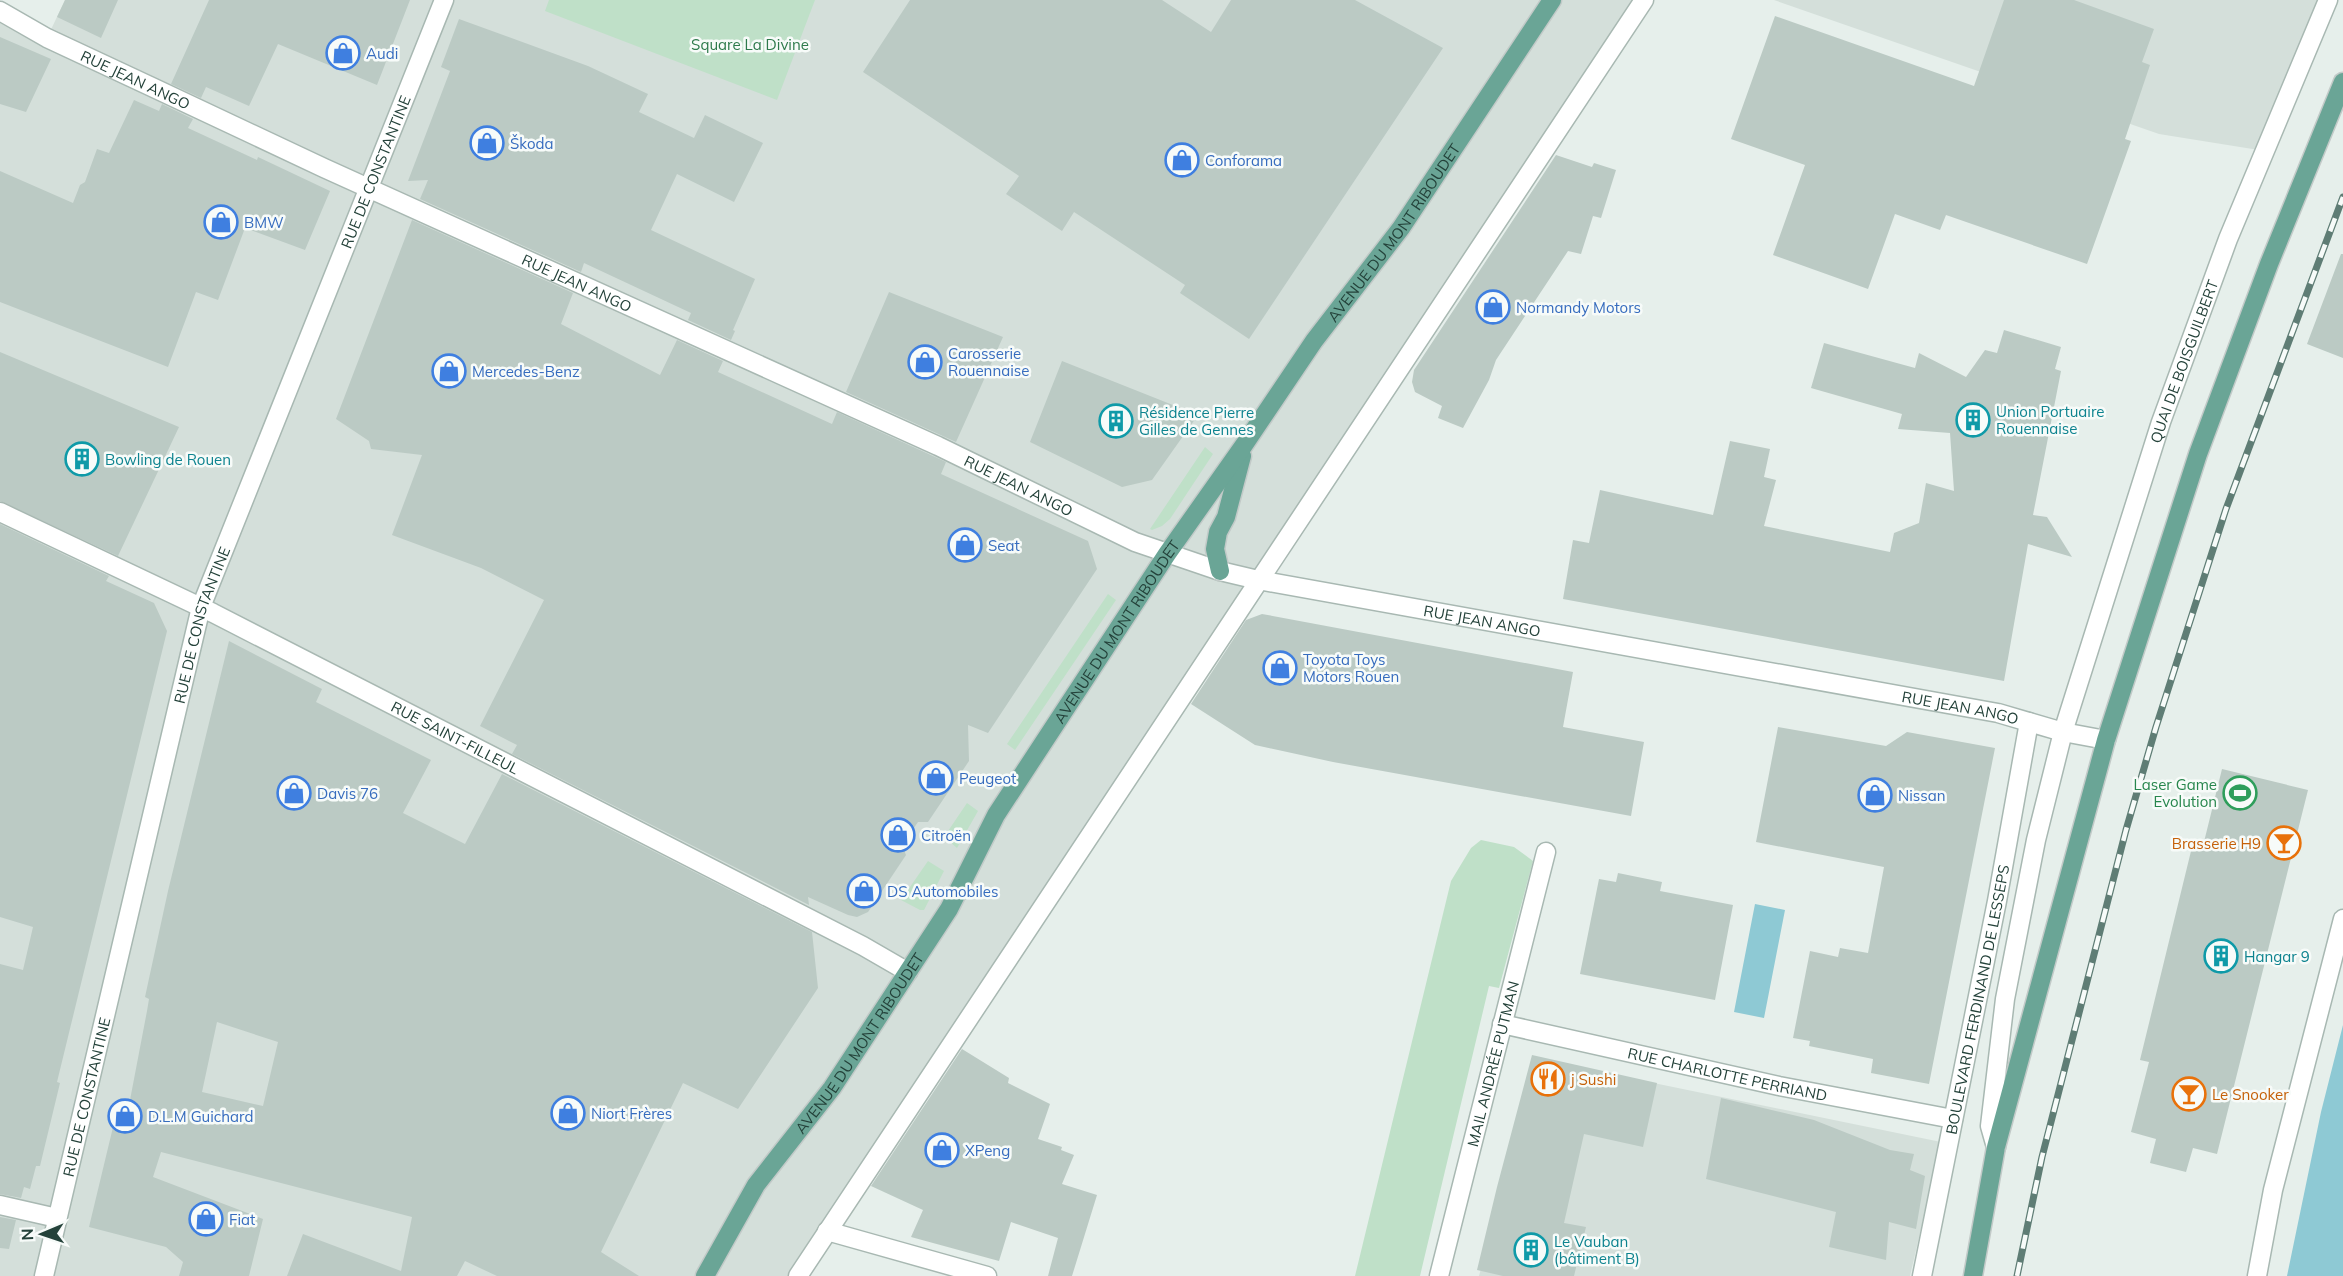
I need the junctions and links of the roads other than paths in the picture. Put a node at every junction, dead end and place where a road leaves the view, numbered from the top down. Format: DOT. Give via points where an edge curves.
graph roads {
  1 [pos="444,0"];
  2 [pos="1552,0"];
  3 [pos="1644,0"];
  4 [pos="2328,0"];
  5 [pos="0,11"];
  6 [pos="2343,82"];
  7 [pos="370,187"];
  8 [pos="1244,445"];
  9 [pos="0,512"];
  10 [pos="1167,554"];
  11 [pos="1220,571"];
  12 [pos="1258,580"];
  13 [pos="201,607"];
  14 [pos="2029,722"];
  15 [pos="2063,732"];
  16 [pos="2106,740"];
  17 [pos="1546,852"];
  18 [pos="2343,919"];
  19 [pos="908,972"];
  20 [pos="1502,1024"];
  21 [pos="1953,1119"];
  22 [pos="1996,1147"];
  23 [pos="0,1205"];
  24 [pos="57,1218"];
  25 [pos="827,1231"];
  26 [pos="44,1276"];
  27 [pos="705,1276"];
  28 [pos="798,1276"];
  29 [pos="987,1276"];
  30 [pos="1439,1276"];
  31 [pos="1922,1276"];
  32 [pos="1973,1276"];
  33 [pos="2257,1276"];
  1 -- 7 [label="street, RUE DE CONSTANTINE"];
  2 -- 8 [label="main road, AVENUE DU MONT RIBOUDET" via="1401,228 1314,340"];
  3 -- 12 [label="street"];
  4 -- 15 [label="street, QUAI DE BOISGUILBERT" via="2228,239 2173,390"];
  5 -- 7 [label="street, RUE JEAN ANGO" via="47,38"];
  6 -- 16 [label="main road" via="2198,454"];
  7 -- 10 [label="street, RUE JEAN ANGO" via="938,446 1112,532"];
  7 -- 13 [label="street, RUE DE CONSTANTINE"];
  8 -- 10 [label="main road, AVENUE DU MONT RIBOUDET"];
  8 -- 11 [label="main road" via="1226,517 1218,532 1215,549"];
  9 -- 13 [label="street, RUE SAINT-FILLEUL"];
  10 -- 11 [label="street, RUE JEAN ANGO"];
  10 -- 19 [label="main road, AVENUE DU MONT RIBOUDET" via="996,815 949,909"];
  11 -- 12 [label="street, RUE JEAN ANGO"];
  12 -- 14 [label="street, RUE JEAN ANGO" via="1998,713"];
  12 -- 25 [label="street"];
  13 -- 19 [label="street, RUE SAINT-FILLEUL"];
  13 -- 24 [label="street, RUE DE CONSTANTINE"];
  14 -- 15 [label="street, RUE JEAN ANGO"];
  14 -- 21 [label="street, BOULEVARD FERDINAND DE LESSEPS"];
  15 -- 16 [label="street, RUE JEAN ANGO"];
  15 -- 22 [label="street, BOULEVARD FERDINAND DE LESSEPS" via="2036,840 2005,999 1990,1126"];
  16 -- 22 [label="main road, BOULEVARD FERDINAND DE LESSEPS"];
  17 -- 20 [label="street, MAIL ANDRÉE PUTMAN"];
  18 -- 33 [label="street" via="2273,1190"];
  19 -- 27 [label="main road, AVENUE DU MONT RIBOUDET" via="832,1088 756,1185"];
  20 -- 21 [label="street, RUE CHARLOTTE PERRIAND" via="1779,1086"];
  20 -- 30 [label="street, MAIL ANDRÉE PUTMAN"];
  21 -- 31 [label="street, BOULEVARD FERDINAND DE LESSEPS"];
  22 -- 32 [label="main road, BOULEVARD FERDINAND DE LESSEPS"];
  23 -- 24 [label="street"];
  24 -- 26 [label="street, RUE DE CONSTANTINE"];
  25 -- 28 [label="street"];
  25 -- 29 [label="street"];
}
